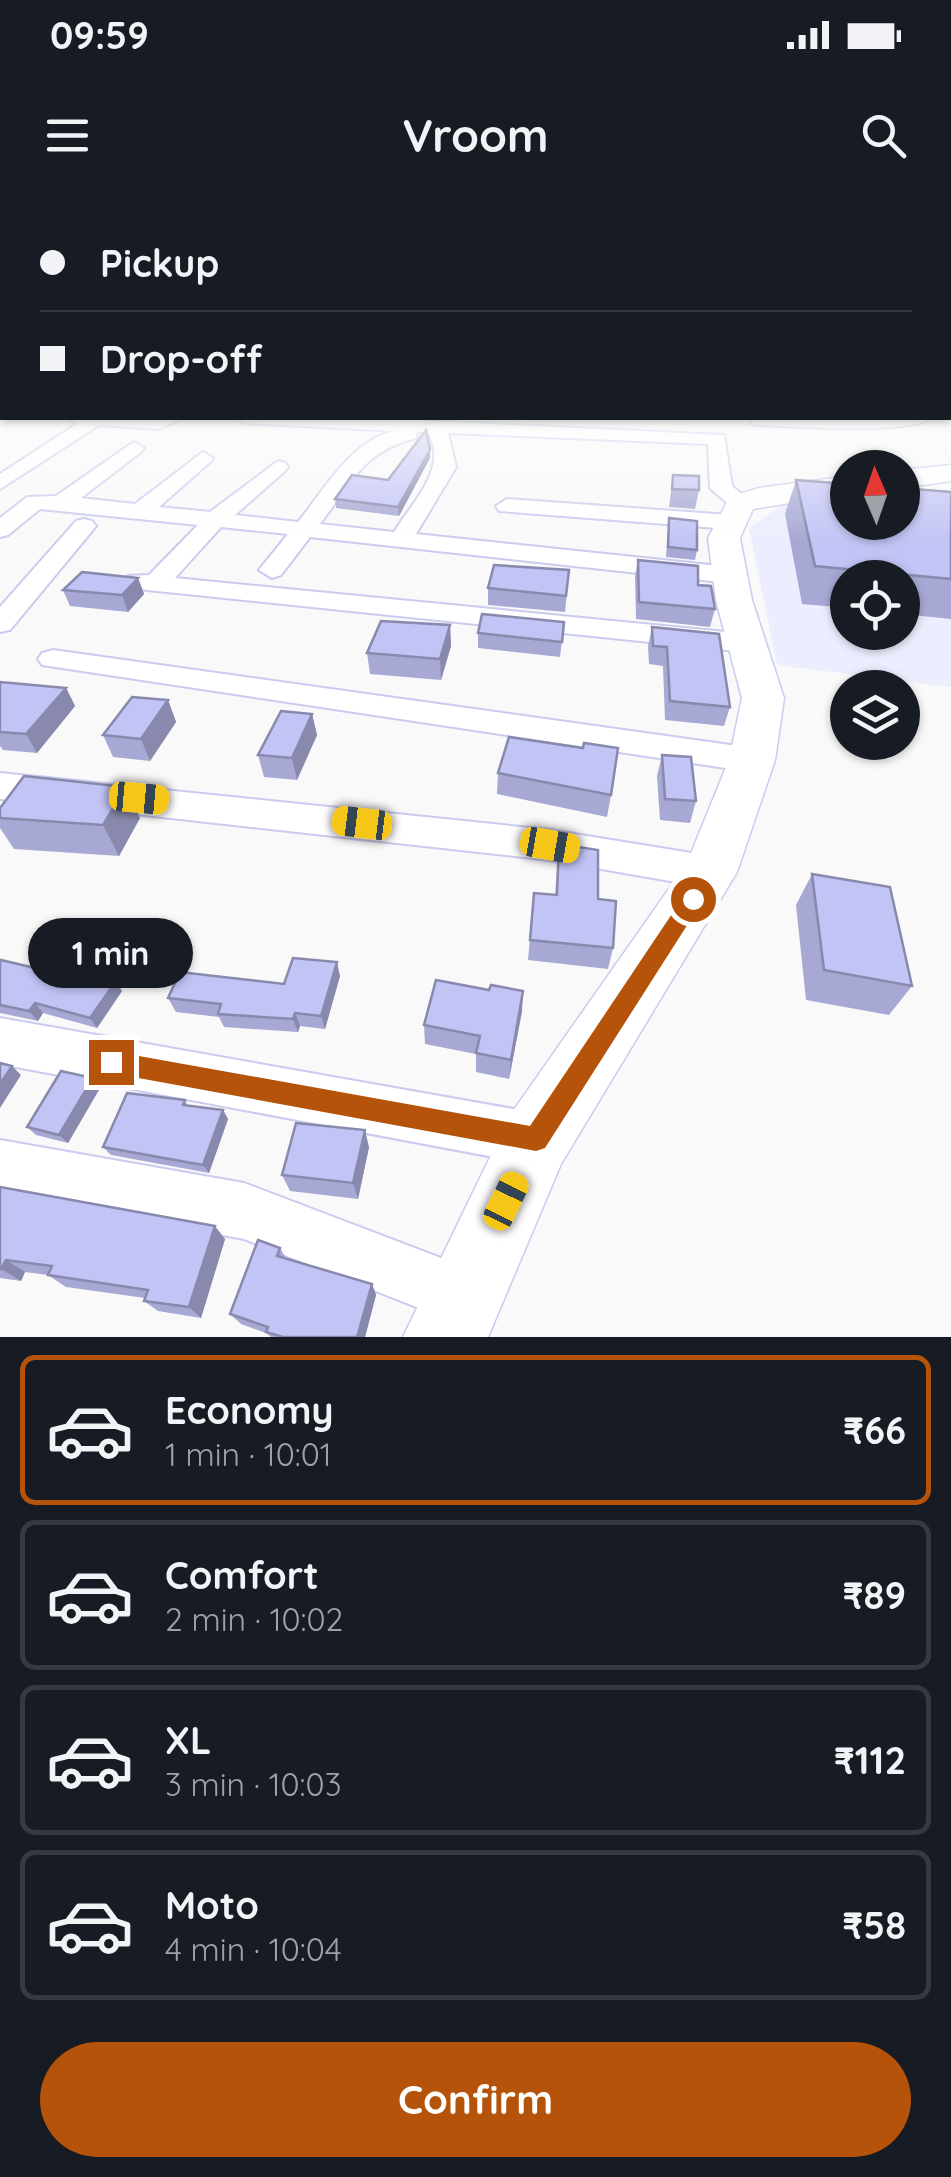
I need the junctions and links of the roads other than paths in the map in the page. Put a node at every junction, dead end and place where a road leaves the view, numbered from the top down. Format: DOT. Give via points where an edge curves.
graph roads {
  1 [pos="63,436"];
  2 [pos="397,436"];
  3 [pos="439,436"];
  4 [pos="659,436"];
  5 [pos="722,436"];
  6 [pos="760,436"];
  7 [pos="725,439"];
  8 [pos="134,448"];
  9 [pos="203,458"];
  10 [pos="278,467"];
  11 [pos="951,473"];
  12 [pos="920,477"];
  13 [pos="0,483"];
  14 [pos="830,487"];
  15 [pos="0,499"];
  16 [pos="35,502"];
  17 [pos="61,502"];
  18 [pos="507,506"];
  19 [pos="140,511"];
  20 [pos="214,520"];
  21 [pos="84,526"];
  22 [pos="0,530"];
  23 [pos="304,530"];
  24 [pos="734,534"];
  25 [pos="401,539"];
  26 [pos="272,570"];
  27 [pos="107,579"];
  28 [pos="155,584"];
  29 [pos="0,624"];
  30 [pos="746,643"];
  31 [pos="53,659"];
  32 [pos="752,760"];
  33 [pos="0,786"];
  34 [pos="710,872"];
  35 [pos="0,1041"];
  36 [pos="536,1139"];
  37 [pos="0,1167"];
  38 [pos="453,1316"];
  1 -- 13 [label="street"];
  2 -- 23 [label="street" via="373,445"];
  3 -- 25 [label="street" via="446,467"];
  4 -- 7 [label="street"];
  5 -- 7 [label="street"];
  6 -- 7 [label="street"];
  7 -- 24 [label="street" via="722,488"];
  8 -- 17 [label="street"];
  9 -- 19 [label="street"];
  10 -- 20 [label="street"];
  11 -- 12 [label="main road"];
  14 -- 24 [label="main road" via="759,496"];
  15 -- 16 [label="street"];
  16 -- 17 [label="street"];
  16 -- 22 [label="street"];
  17 -- 19 [label="street"];
  18 -- 24 [label="street"];
  19 -- 20 [label="street"];
  20 -- 23 [label="street"];
  20 -- 28 [label="street"];
  21 -- 29 [label="street"];
  23 -- 25 [label="street"];
  23 -- 26 [label="street"];
  24 -- 25 [label="street"];
  24 -- 30 [label="main road"];
  27 -- 28 [label="street"];
  28 -- 30 [label="street"];
  30 -- 32 [label="main road" via="763,698"];
  31 -- 32 [label="street"];
  32 -- 34 [label="main road"];
  33 -- 34 [label="street" via="550,845"];
  34 -- 36 [label="main road"];
  35 -- 36 [label="street"];
  36 -- 38 [label="main road"];
  37 -- 38 [label="street" via="244,1211"];
}
